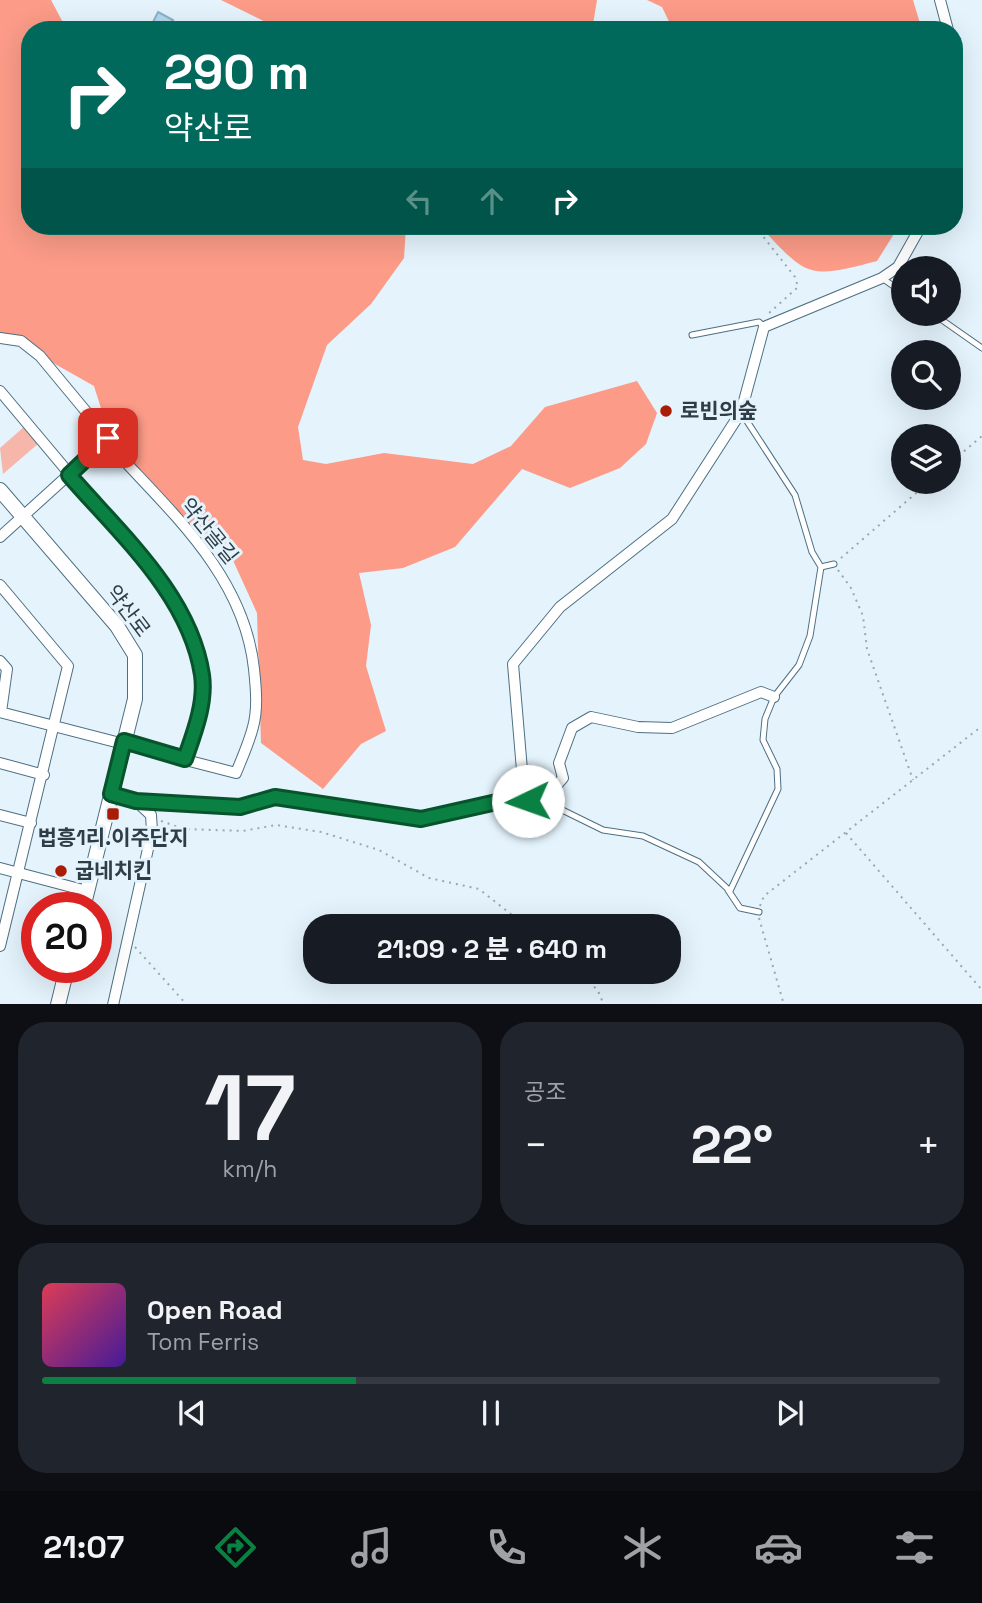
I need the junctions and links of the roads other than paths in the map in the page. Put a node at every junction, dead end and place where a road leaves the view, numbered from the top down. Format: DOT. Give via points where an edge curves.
graph roads {
  1 [pos="940,0"];
  2 [pos="946,21"];
  3 [pos="916,235"];
  4 [pos="882,278"];
  5 [pos="891,284"];
  6 [pos="762,324"];
  7 [pos="951,326"];
  8 [pos="692,335"];
  9 [pos="0,338"];
  10 [pos="982,348"];
  11 [pos="0,391"];
  12 [pos="741,412"];
  13 [pos="106,441"];
  14 [pos="69,475"];
  15 [pos="0,490"];
  16 [pos="23,517"];
  17 [pos="0,537"];
  18 [pos="834,564"];
  19 [pos="821,567"];
  20 [pos="0,585"];
  21 [pos="0,661"];
  22 [pos="774,697"];
  23 [pos="0,712"];
  24 [pos="56,725"];
  25 [pos="124,741"];
  26 [pos="185,759"];
  27 [pos="0,763"];
  28 [pos="522,770"];
  29 [pos="44,775"];
  30 [pos="111,794"];
  31 [pos="510,799"];
  32 [pos="136,801"];
  33 [pos="528,801"];
  34 [pos="541,803"];
  35 [pos="0,815"];
  36 [pos="31,823"];
  37 [pos="0,868"];
  38 [pos="19,873"];
  39 [pos="726,888"];
  40 [pos="88,891"];
  41 [pos="759,912"];
  42 [pos="3,923"];
  43 [pos="0,946"];
  44 [pos="63,983"];
  45 [pos="58,1004"];
  46 [pos="113,1004"];
  1 -- 2 [label="street"];
  3 -- 4 [label="street" via="898,267"];
  4 -- 5 [label="lane"];
  4 -- 6 [label="street"];
  6 -- 8 [label="lane"];
  6 -- 12 [label="street"];
  7 -- 10 [label="lane"];
  9 -- 13 [label="street, 약산골길" via="21,341 40,356"];
  11 -- 14 [label="street"];
  12 -- 19 [label="lane" via="794,495"];
  12 -- 28 [label="street" via="672,519 560,607 513,664"];
  13 -- 14 [label="street"];
  13 -- 26 [label="street, 약산골길" via="219,569 250,637 256,705 236,773"];
  14 -- 16 [label="street"];
  14 -- 26 [label="street" via="162,584 190,633 202,677 197,724"];
  15 -- 16 [label="street, 약산로"];
  16 -- 17 [label="street"];
  16 -- 25 [label="street, 약산로" via="117,626 135,655 135,699"];
  18 -- 19 [label="lane"];
  19 -- 22 [label="lane" via="810,636 799,665"];
  20 -- 24 [label="street" via="68,666"];
  21 -- 23 [label="street" via="7,669"];
  22 -- 34 [label="street" via="761,692 672,728 638,727 591,717 572,728 559,763 563,778"];
  22 -- 39 [label="lane" via="763,740 777,769 778,789 730,891"];
  23 -- 24 [label="street, 약산골길"];
  24 -- 25 [label="street, 약산골길"];
  24 -- 29 [label="street"];
  25 -- 26 [label="street, 약산골길"];
  25 -- 30 [label="street, 약산로"];
  27 -- 29 [label="street"];
  28 -- 31 [label="street"];
  28 -- 33 [label="lane"];
  29 -- 36 [label="street"];
  30 -- 32 [label="street"];
  30 -- 40 [label="street, 약산로"];
  31 -- 32 [label="street" via="421,819 275,797 240,807"];
  31 -- 33 [label="lane"];
  32 -- 46 [label="street" via="151,815 152,831"];
  33 -- 34 [label="lane"];
  34 -- 39 [label="lane" via="603,830 643,836 699,862"];
  35 -- 36 [label="street"];
  36 -- 38 [label="street"];
  37 -- 38 [label="street"];
  38 -- 40 [label="street"];
  38 -- 42 [label="street"];
  39 -- 41 [label="lane" via="740,908"];
  42 -- 43 [label="street"];
  44 -- 45 [label="street"];
}
